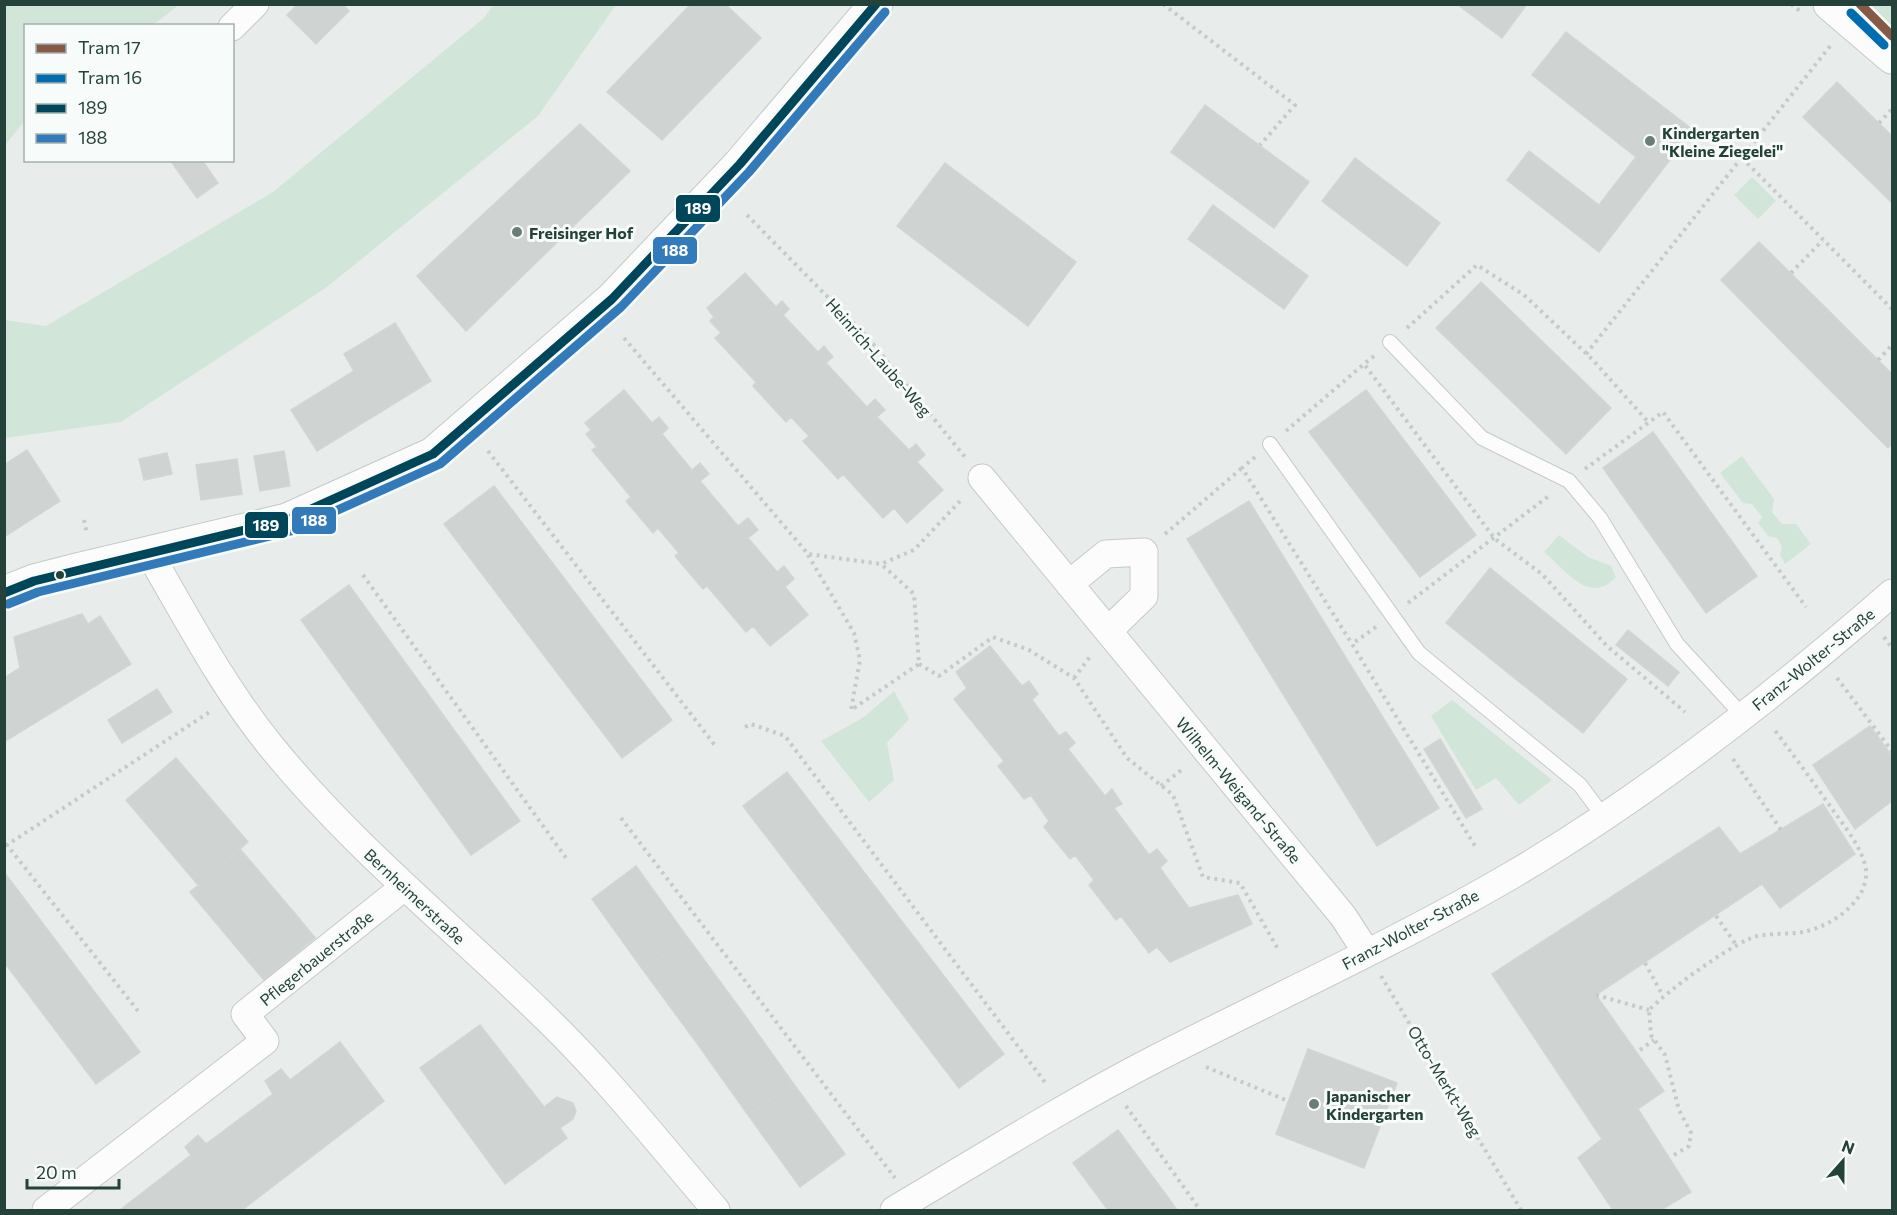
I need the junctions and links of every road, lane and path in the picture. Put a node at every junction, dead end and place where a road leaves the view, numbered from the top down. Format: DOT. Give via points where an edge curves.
graph roads {
  1 [pos="255,4"];
  2 [pos="876,4"];
  3 [pos="1164,4"];
  4 [pos="1830,4"];
  5 [pos="234,25"];
  6 [pos="1833,42"];
  7 [pos="1893,57"];
  8 [pos="1893,109"];
  9 [pos="1879,123"];
  10 [pos="1260,145"];
  11 [pos="1742,158"];
  12 [pos="747,214"];
  13 [pos="1823,240"];
  14 [pos="1791,273"];
  15 [pos="1893,309"];
  16 [pos="624,338"];
  17 [pos="1390,342"];
  18 [pos="1893,345"];
  19 [pos="1586,354"];
  20 [pos="1878,360"];
  21 [pos="1649,423"];
  22 [pos="1270,444"];
  23 [pos="488,451"];
  24 [pos="1242,468"];
  25 [pos="982,478"];
  26 [pos="1569,481"];
  27 [pos="1495,539"];
  28 [pos="1144,552"];
  29 [pos="149,553"];
  30 [pos="808,554"];
  31 [pos="881,564"];
  32 [pos="363,575"];
  33 [pos="1069,584"];
  34 [pos="4,593"];
  35 [pos="1893,593"];
  36 [pos="1806,607"];
  37 [pos="1391,616"];
  38 [pos="1108,631"];
  39 [pos="1819,653"];
  40 [pos="919,664"];
  41 [pos="235,695"];
  42 [pos="1750,710"];
  43 [pos="1685,712"];
  44 [pos="745,728"];
  45 [pos="1718,736"];
  46 [pos="717,748"];
  47 [pos="1893,751"];
  48 [pos="1603,816"];
  49 [pos="621,818"];
  50 [pos="1781,830"];
  51 [pos="1475,846"];
  52 [pos="566,858"];
  53 [pos="404,887"];
  54 [pos="1716,916"];
  55 [pos="1737,946"];
  56 [pos="1278,950"];
  57 [pos="1367,952"];
  58 [pos="1645,963"];
  59 [pos="1596,995"];
  60 [pos="1663,996"];
  61 [pos="1649,1010"];
  62 [pos="138,1011"];
  63 [pos="1654,1040"];
  64 [pos="1640,1050"];
  65 [pos="1170,1052"];
  66 [pos="1110,1084"];
  67 [pos="1288,1101"];
  68 [pos="1063,1110"];
  69 [pos="1674,1155"];
  70 [pos="903,1205"];
  71 [pos="46,1210"];
  72 [pos="716,1210"];
  73 [pos="1200,1210"];
  74 [pos="1521,1210"];
  1 -- 5 [label="street"];
  2 -- 29 [label="main road" via="740,164 612,299 433,454 287,520"];
  3 -- 10 [label="path" via="1295,105"];
  4 -- 7 [label="main road"];
  6 -- 11 [label="path"];
  8 -- 9 [label="path"];
  11 -- 13 [label="path"];
  11 -- 19 [label="path"];
  12 -- 25 [label="path, Heinrich-Laube-Weg" via="869,339"];
  13 -- 14 [label="path"];
  13 -- 15 [label="path"];
  16 -- 30 [label="path"];
  17 -- 19 [label="path" via="1478,265 1524,295"];
  17 -- 26 [label="lane" via="1482,438"];
  17 -- 27 [label="path" via="1365,364"];
  18 -- 20 [label="path"];
  19 -- 21 [label="path"];
  21 -- 26 [label="path"];
  21 -- 36 [label="path" via="1663,412"];
  22 -- 37 [label="lane"];
  23 -- 46 [label="path"];
  24 -- 28 [label="path"];
  25 -- 31 [label="path" via="914,550"];
  25 -- 33 [label="street, Wilhelm-Weigand-Straße"];
  26 -- 27 [label="path"];
  26 -- 42 [label="lane" via="1600,518 1677,645"];
  27 -- 37 [label="path"];
  27 -- 43 [label="path" via="1542,574 1607,646"];
  28 -- 33 [label="street" via="1106,554"];
  28 -- 38 [label="street" via="1144,596"];
  29 -- 34 [label="main road" via="34,581"];
  29 -- 41 [label="street, Bernheimerstraße"];
  30 -- 31 [label="path"];
  30 -- 40 [label="path" via="854,633 860,660 851,710"];
  31 -- 40 [label="path" via="914,594"];
  32 -- 52 [label="path"];
  33 -- 38 [label="street, Wilhelm-Weigand-Straße"];
  35 -- 39 [label="street, Franz-Wolter-Straße"];
  37 -- 48 [label="lane" via="1419,653 1580,784"];
  37 -- 51 [label="path" via="1352,645"];
  38 -- 57 [label="street, Wilhelm-Weigand-Straße" via="1343,916"];
  39 -- 42 [label="street, Franz-Wolter-Straße"];
  39 -- 47 [label="path"];
  40 -- 56 [label="path" via="939,676 993,637 1029,650 1074,678 1126,758 1173,795 1203,877 1240,883"];
  41 -- 53 [label="street, Bernheimerstraße" via="270,746"];
  41 -- 62 [label="path" via="7,845"];
  42 -- 45 [label="street, Franz-Wolter-Straße"];
  42 -- 55 [label="path" via="1851,835 1864,862 1865,880 1860,896 1849,909 1828,922 1806,931 1751,938"];
  44 -- 68 [label="path" via="751,724 785,736 1041,1074"];
  45 -- 48 [label="street, Franz-Wolter-Straße"];
  45 -- 50 [label="path"];
  48 -- 57 [label="street, Franz-Wolter-Straße" via="1512,874"];
  49 -- 70 [label="path" via="881,1162"];
  53 -- 71 [label="street, Pflegerbauerstraße" via="245,1014 265,1041"];
  53 -- 72 [label="street, Bernheimerstraße" via="551,1023"];
  54 -- 55 [label="path"];
  55 -- 60 [label="path"];
  57 -- 65 [label="street, Franz-Wolter-Straße"];
  57 -- 74 [label="path, Otto-Merkt-Weg"];
  58 -- 60 [label="path"];
  59 -- 61 [label="path"];
  60 -- 61 [label="path"];
  61 -- 63 [label="path"];
  63 -- 64 [label="path"];
  63 -- 69 [label="path" via="1665,1056 1679,1110 1691,1133 1689,1146"];
  65 -- 66 [label="street, Franz-Wolter-Straße"];
  65 -- 67 [label="path"];
  66 -- 68 [label="street, Franz-Wolter-Straße"];
  66 -- 73 [label="path"];
  68 -- 70 [label="street, Franz-Wolter-Straße"];
}
